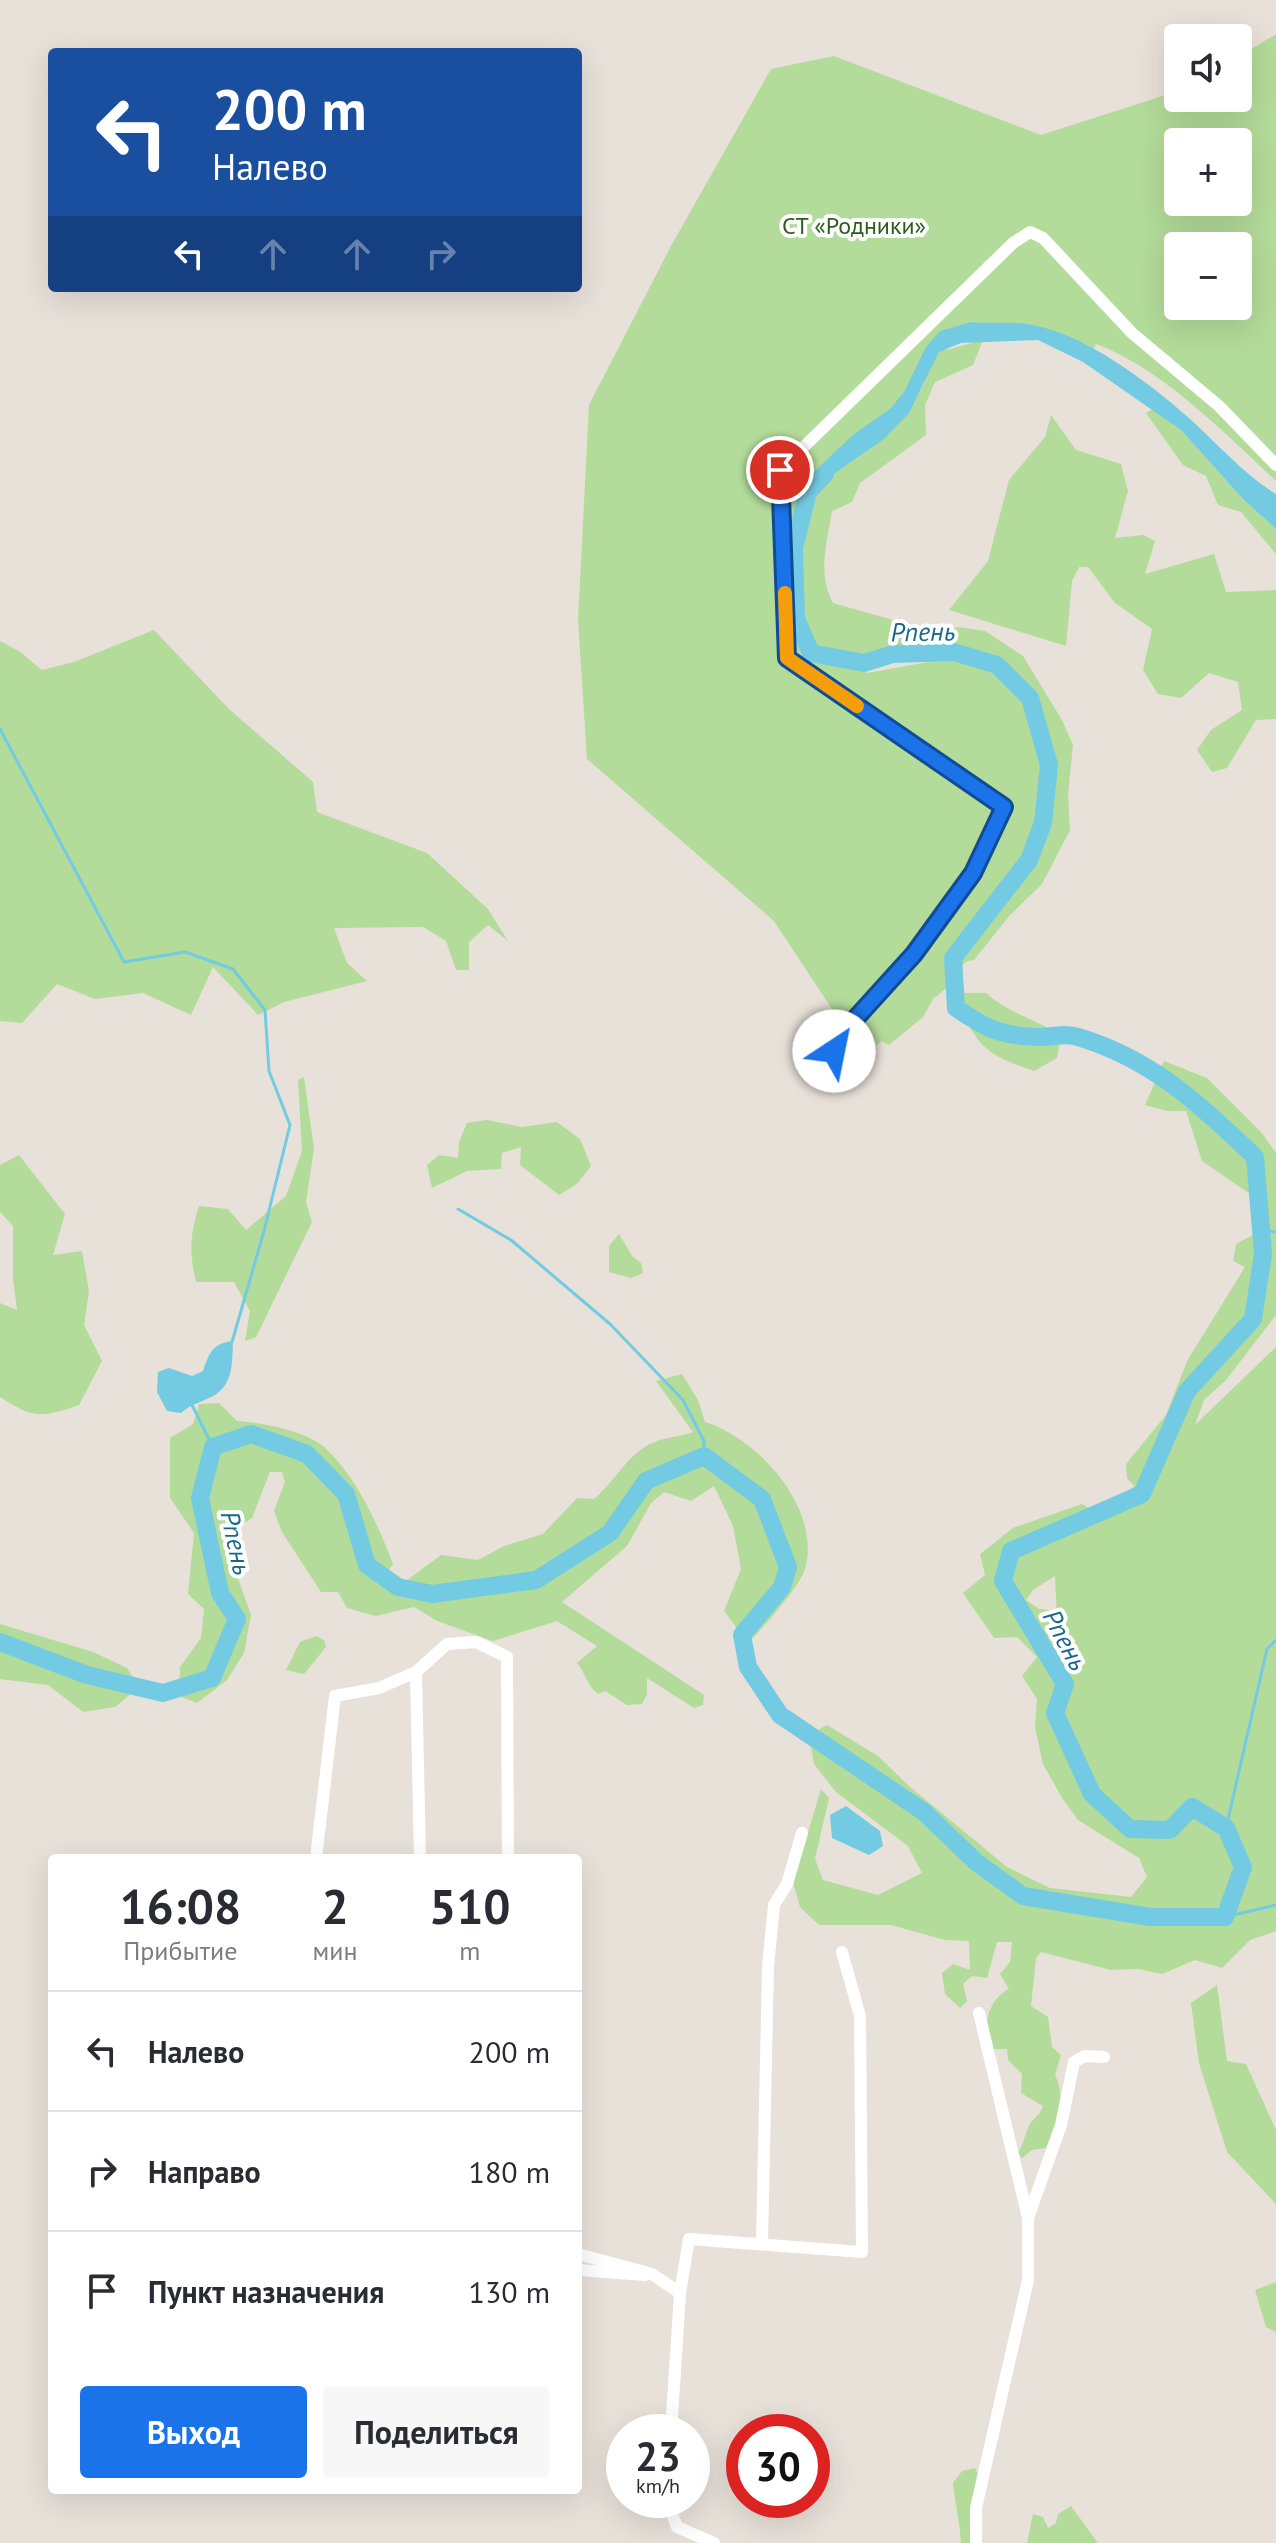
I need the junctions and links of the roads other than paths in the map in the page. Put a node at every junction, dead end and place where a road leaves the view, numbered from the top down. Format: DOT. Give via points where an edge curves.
graph roads {
  1 [pos="1276,465"];
  2 [pos="834,1051"];
  3 [pos="416,1672"];
  4 [pos="802,1833"];
  5 [pos="316,1854"];
  6 [pos="420,1854"];
  7 [pos="508,1854"];
  8 [pos="842,1952"];
  9 [pos="979,2013"];
  10 [pos="1104,2057"];
  11 [pos="1028,2218"];
  12 [pos="762,2243"];
  13 [pos="582,2255"];
  14 [pos="582,2270"];
  15 [pos="652,2274"];
  16 [pos="680,2293"];
  17 [pos="672,2414"];
  18 [pos="674,2518"];
  19 [pos="714,2543"];
  20 [pos="976,2543"];
  1 -- 2 [label="street" via="1219,406 1132,333 1043,238 1030,232 780,470 787,658 1004,807 973,873"];
  3 -- 5 [label="street" via="379,1688 335,1696"];
  3 -- 6 [label="street"];
  3 -- 7 [label="street" via="447,1644 476,1642 507,1657"];
  4 -- 12 [label="street" via="787,1884 774,1905"];
  8 -- 12 [label="street" via="860,2016 862,2252"];
  9 -- 11 [label="street"];
  10 -- 11 [label="street" via="1085,2056 1074,2062 1061,2125"];
  11 -- 20 [label="street" via="1028,2280 976,2508"];
  12 -- 16 [label="street" via="689,2239"];
  13 -- 15 [label="street"];
  14 -- 15 [label="street"];
  15 -- 16 [label="street"];
  16 -- 17 [label="street"];
  18 -- 19 [label="street" via="677,2527"];
}
